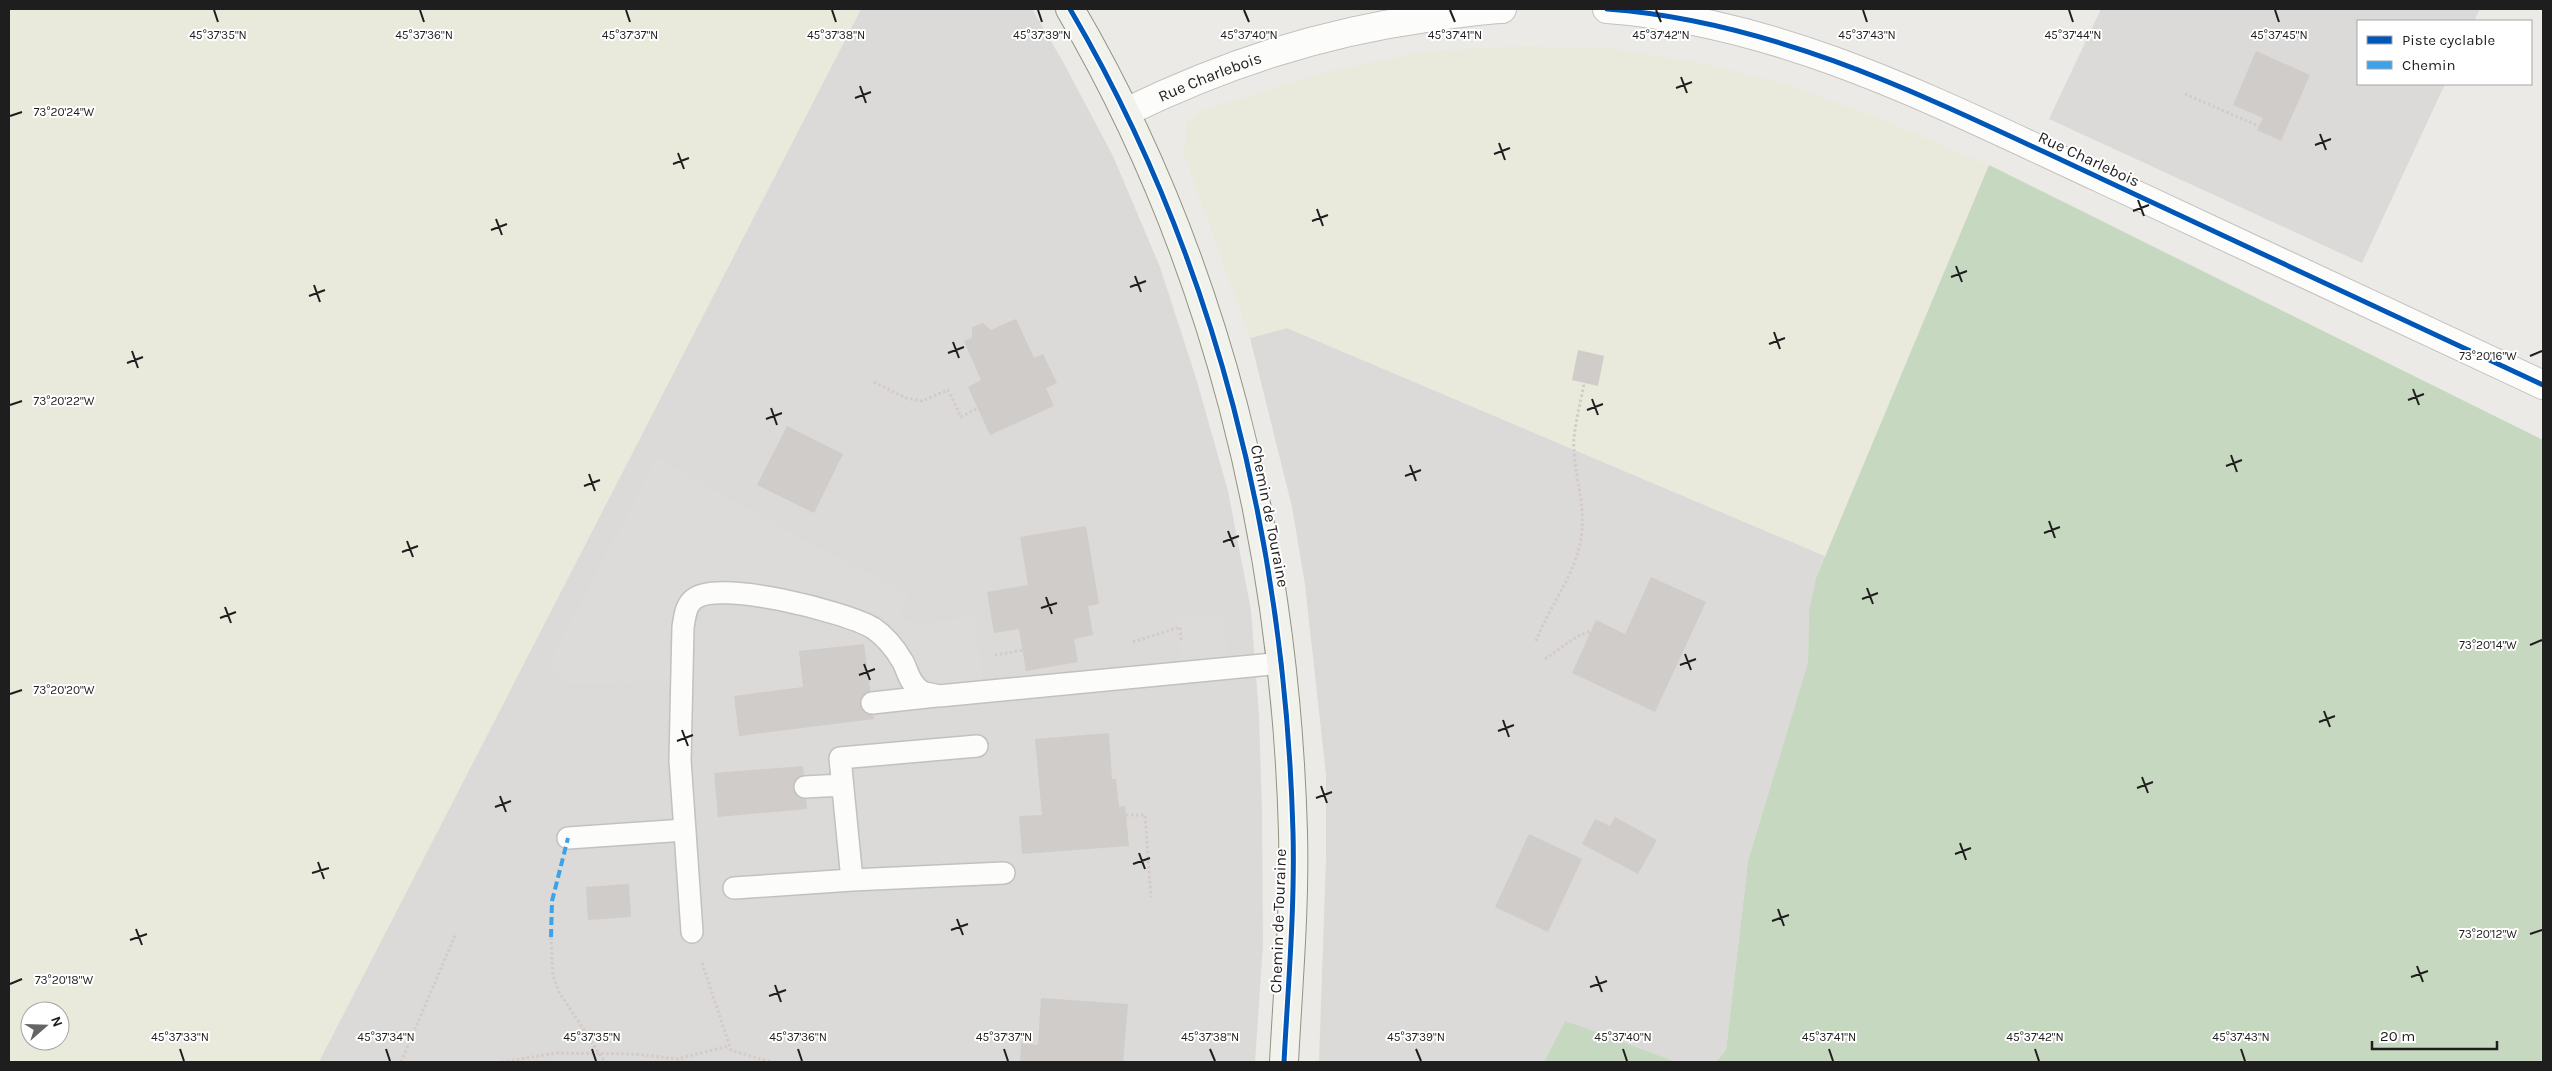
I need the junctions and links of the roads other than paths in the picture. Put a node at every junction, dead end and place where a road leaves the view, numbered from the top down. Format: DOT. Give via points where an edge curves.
graph roads {
  1 [pos="1070,9"];
  2 [pos="1502,9"];
  3 [pos="1607,9"];
  4 [pos="1126,112"];
  5 [pos="2543,385"];
  6 [pos="1282,663"];
  7 [pos="939,696"];
  8 [pos="872,703"];
  9 [pos="977,746"];
  10 [pos="842,785"];
  11 [pos="805,788"];
  12 [pos="685,830"];
  13 [pos="568,838"];
  14 [pos="1004,873"];
  15 [pos="852,880"];
  16 [pos="734,888"];
  17 [pos="692,932"];
  18 [pos="1284,1062"];
  1 -- 4 [label="street, Chemin de Touraine"];
  2 -- 4 [label="street, Rue Charlebois" via="1387,24 1277,50 1181,86"];
  3 -- 5 [label="street, Rue Charlebois" via="1666,15 1719,26 1769,38 1851,67 1997,130"];
  4 -- 6 [label="street, Chemin de Touraine" via="1175,228 1218,348 1238,417 1268,561"];
  6 -- 7 [label="lane"];
  6 -- 18 [label="street, Chemin de Touraine" via="1293,835"];
  7 -- 8 [label="lane"];
  7 -- 12 [label="lane" via="921,691 910,680 892,645 874,629 851,619 765,597 725,591 706,593 694,599 687,608 683,627 680,760"];
  9 -- 10 [label="lane" via="840,758"];
  10 -- 11 [label="lane"];
  10 -- 15 [label="lane"];
  12 -- 13 [label="lane"];
  12 -- 17 [label="lane"];
  14 -- 15 [label="lane"];
  15 -- 16 [label="lane"];
}
